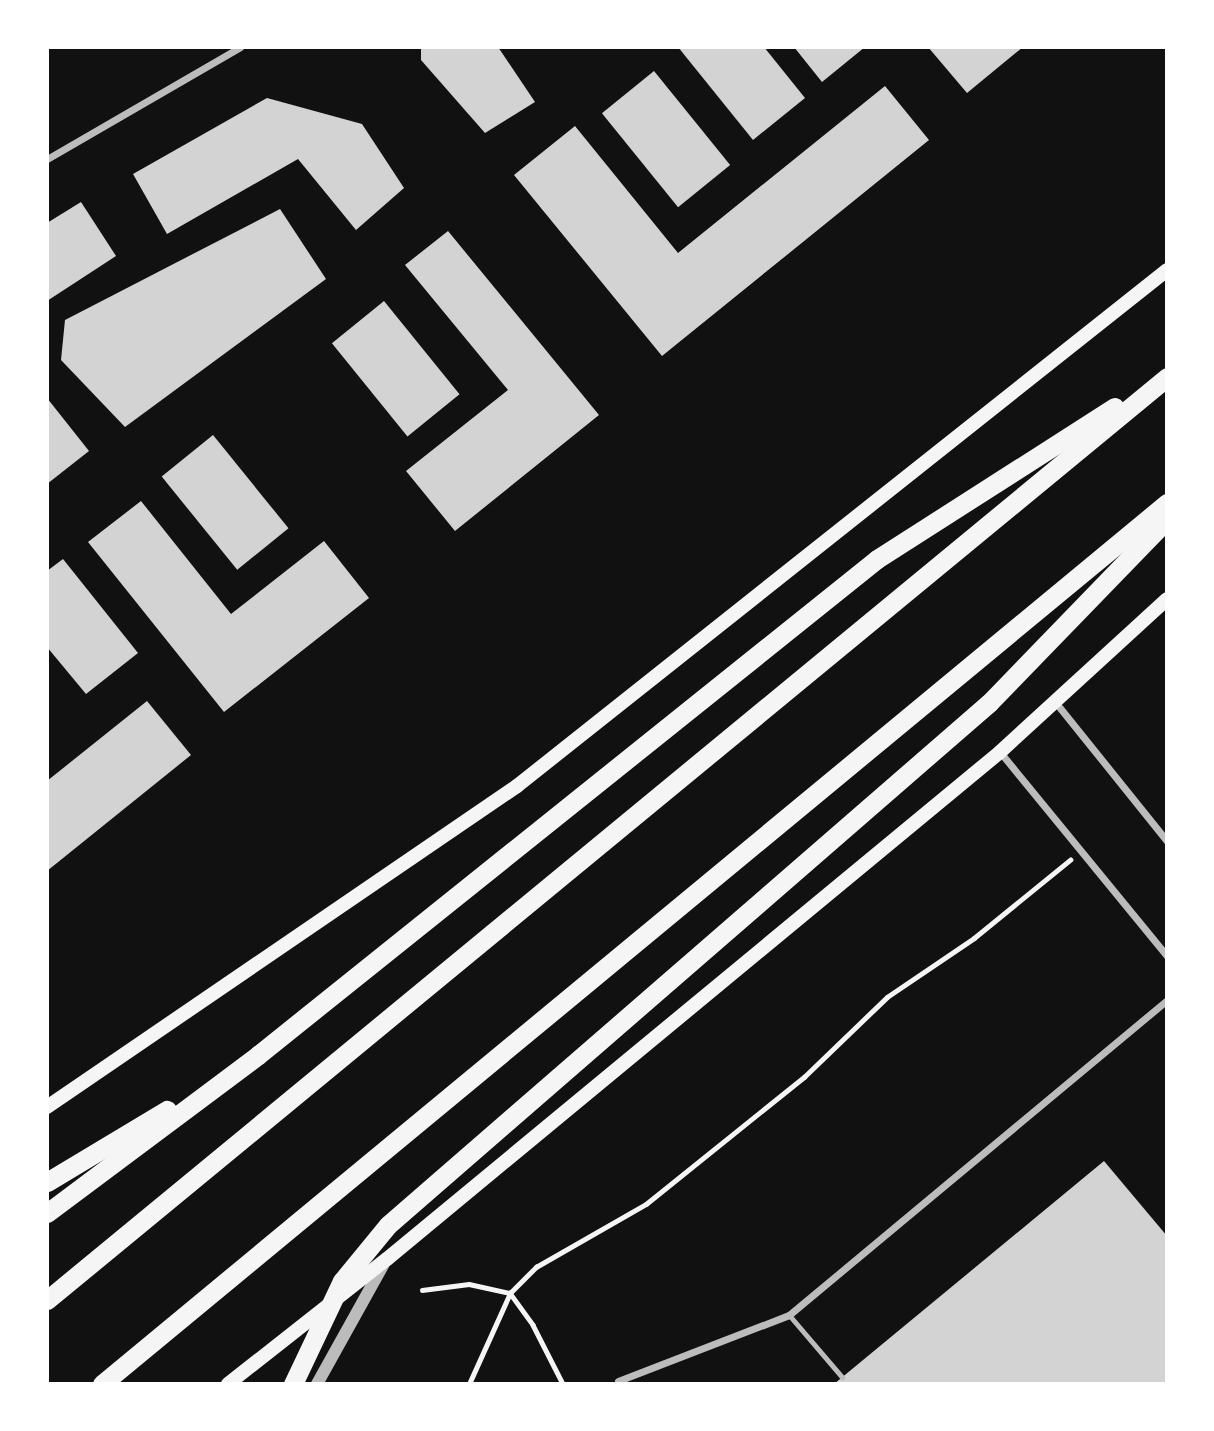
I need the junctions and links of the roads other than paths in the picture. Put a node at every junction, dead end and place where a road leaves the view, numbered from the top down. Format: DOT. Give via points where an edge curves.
graph roads {
  1 [pos="240,47"];
  2 [pos="47,159"];
  3 [pos="1167,270"];
  4 [pos="1167,376"];
  5 [pos="1167,503"];
  6 [pos="1167,519"];
  7 [pos="1167,599"];
  8 [pos="1056,703"];
  9 [pos="1000,752"];
  10 [pos="1167,841"];
  11 [pos="1167,956"];
  12 [pos="1167,1000"];
  13 [pos="258,1055"];
  14 [pos="47,1107"];
  15 [pos="47,1182"];
  16 [pos="47,1213"];
  17 [pos="387,1259"];
  18 [pos="47,1300"];
  19 [pos="789,1315"];
  20 [pos="842,1377"];
  21 [pos="616,1383"];
  22 [pos="102,1384"];
  23 [pos="228,1384"];
  24 [pos="293,1384"];
  25 [pos="317,1384"];
  1 -- 2 [label="street"];
  3 -- 14 [label="main road" via="517,786"];
  4 -- 13 [label="highway" via="877,559"];
  4 -- 18 [label="highway"];
  5 -- 22 [label="highway"];
  6 -- 24 [label="highway" via="989,703 388,1225 342,1281"];
  7 -- 8 [label="main road"];
  8 -- 9 [label="main road"];
  8 -- 10 [label="street"];
  9 -- 11 [label="street"];
  9 -- 17 [label="main road"];
  12 -- 19 [label="street"];
  13 -- 15 [label="highway"];
  13 -- 16 [label="highway"];
  17 -- 23 [label="main road"];
  17 -- 25 [label="street"];
  19 -- 20 [label="lane"];
  19 -- 21 [label="street"];
}
